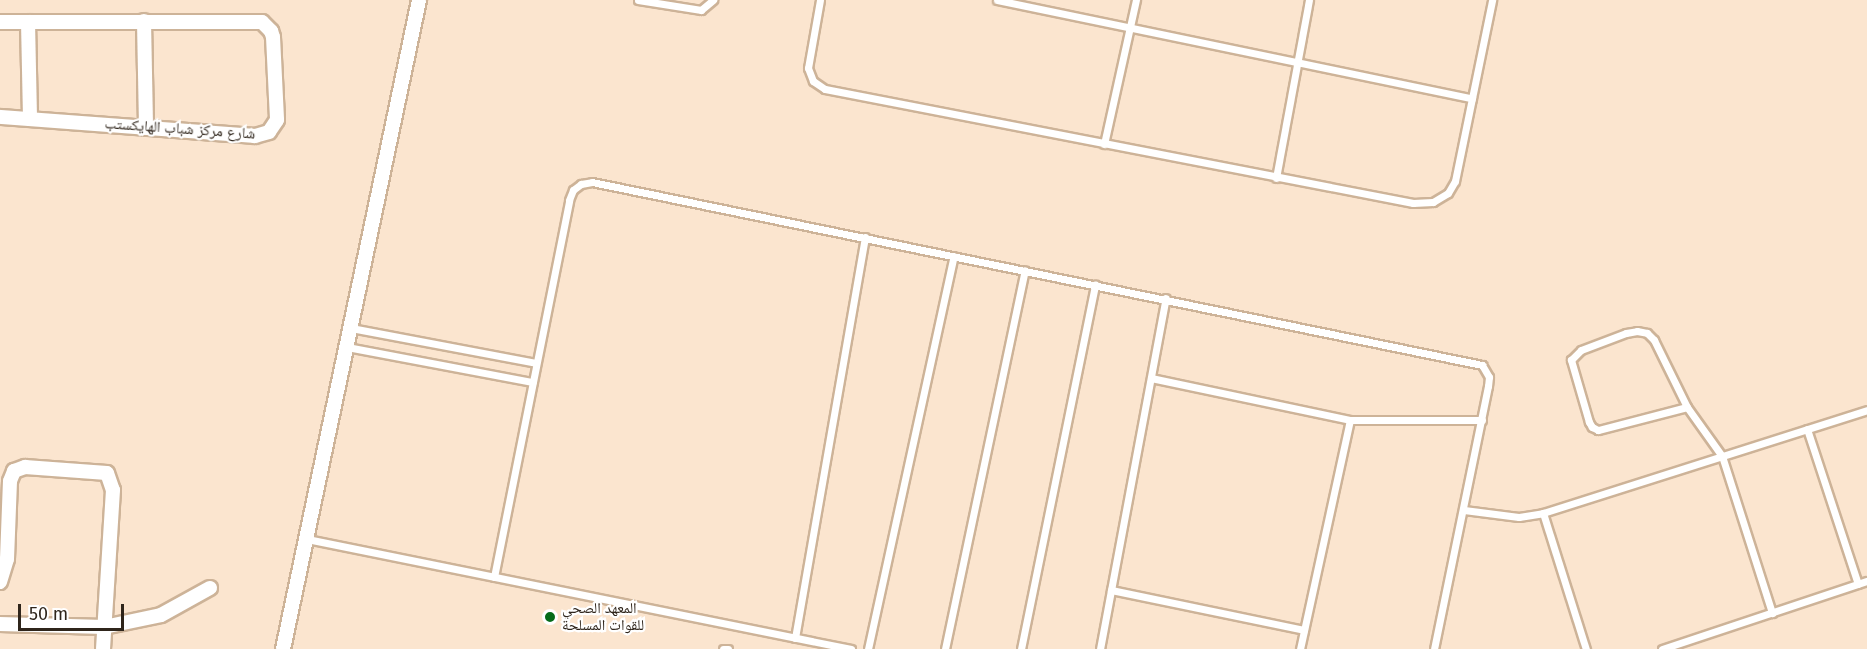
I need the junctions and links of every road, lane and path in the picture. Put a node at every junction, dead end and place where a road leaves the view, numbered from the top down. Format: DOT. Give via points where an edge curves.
graph roads {
  1 [pos="419,0"];
  2 [pos="638,0"];
  3 [pos="713,0"];
  4 [pos="820,0"];
  5 [pos="997,0"];
  6 [pos="1136,0"];
  7 [pos="1309,0"];
  8 [pos="1492,0"];
  9 [pos="144,21"];
  10 [pos="0,22"];
  11 [pos="28,22"];
  12 [pos="1131,28"];
  13 [pos="1297,62"];
  14 [pos="1472,98"];
  15 [pos="0,117"];
  16 [pos="30,118"];
  17 [pos="146,128"];
  18 [pos="1104,144"];
  19 [pos="1276,178"];
  20 [pos="865,237"];
  21 [pos="954,256"];
  22 [pos="1025,270"];
  23 [pos="1095,284"];
  24 [pos="1166,298"];
  25 [pos="351,328"];
  26 [pos="347,347"];
  27 [pos="536,363"];
  28 [pos="1151,378"];
  29 [pos="533,382"];
  30 [pos="1687,407"];
  31 [pos="1867,410"];
  32 [pos="1350,420"];
  33 [pos="1482,420"];
  34 [pos="1807,429"];
  35 [pos="1722,456"];
  36 [pos="1464,510"];
  37 [pos="1543,513"];
  38 [pos="307,539"];
  39 [pos="494,577"];
  40 [pos="1867,581"];
  41 [pos="0,582"];
  42 [pos="1858,584"];
  43 [pos="210,588"];
  44 [pos="1111,590"];
  45 [pos="1772,613"];
  46 [pos="0,624"];
  47 [pos="104,627"];
  48 [pos="1304,630"];
  49 [pos="795,638"];
  50 [pos="103,649"];
  51 [pos="283,649"];
  52 [pos="723,649"];
  53 [pos="728,649"];
  54 [pos="851,649"];
  55 [pos="868,649"];
  56 [pos="945,649"];
  57 [pos="1021,649"];
  58 [pos="1100,649"];
  59 [pos="1300,649"];
  60 [pos="1434,649"];
  61 [pos="1586,649"];
  62 [pos="1662,649"];
  1 -- 25 [label="street"];
  2 -- 3 [label="lane" via="701,9"];
  4 -- 18 [label="lane" via="808,68 813,81 825,89"];
  5 -- 12 [label="lane"];
  6 -- 12 [label="lane"];
  7 -- 13 [label="lane"];
  8 -- 14 [label="lane"];
  9 -- 11 [label="street, شارع مركز شباب الهايكستب"];
  9 -- 17 [label="street"];
  9 -- 17 [label="street, شارع مركز شباب الهايكستب" via="256,21 267,26 273,37 277,120 268,132 255,136"];
  10 -- 11 [label="street, شارع مركز شباب الهايكستب"];
  11 -- 16 [label="street"];
  12 -- 13 [label="lane"];
  12 -- 18 [label="lane"];
  13 -- 14 [label="lane"];
  13 -- 19 [label="lane"];
  14 -- 19 [label="lane" via="1455,182 1448,193 1433,202 1383,199"];
  15 -- 16 [label="street, شارع مركز شباب الهايكستب"];
  16 -- 17 [label="street, شارع مركز شباب الهايكستب"];
  18 -- 19 [label="lane"];
  20 -- 21 [label="lane"];
  20 -- 27 [label="lane" via="605,184 581,184 569,200"];
  20 -- 49 [label="lane"];
  21 -- 22 [label="lane"];
  21 -- 55 [label="lane"];
  22 -- 23 [label="lane"];
  22 -- 56 [label="lane"];
  23 -- 24 [label="lane"];
  23 -- 57 [label="lane"];
  24 -- 28 [label="lane"];
  24 -- 33 [label="lane" via="1475,362 1487,369 1489,377"];
  25 -- 26 [label="street"];
  25 -- 27 [label="lane"];
  26 -- 29 [label="lane"];
  26 -- 38 [label="street"];
  27 -- 29 [label="lane"];
  28 -- 32 [label="lane"];
  28 -- 44 [label="lane"];
  29 -- 39 [label="lane"];
  30 -- 30 [label="lane" via="1647,333 1626,333 1581,350 1571,360 1589,422 1598,430"];
  30 -- 35 [label="lane"];
  31 -- 34 [label="lane"];
  32 -- 33 [label="lane"];
  32 -- 48 [label="lane"];
  33 -- 36 [label="lane"];
  34 -- 35 [label="lane"];
  34 -- 42 [label="lane"];
  35 -- 37 [label="lane"];
  35 -- 45 [label="lane"];
  36 -- 37 [label="lane" via="1519,517"];
  36 -- 60 [label="lane"];
  37 -- 61 [label="lane"];
  38 -- 39 [label="lane"];
  38 -- 51 [label="street"];
  39 -- 49 [label="lane"];
  40 -- 42 [label="lane"];
  41 -- 47 [label="street" via="8,559 9,481 14,471 25,467 106,473 112,490"];
  42 -- 45 [label="lane"];
  43 -- 47 [label="street" via="161,615"];
  44 -- 48 [label="lane"];
  44 -- 58 [label="lane"];
  45 -- 62 [label="lane"];
  46 -- 47 [label="street"];
  47 -- 50 [label="street"];
  48 -- 59 [label="lane"];
  49 -- 54 [label="lane"];
  52 -- 53 [label="lane"];
}
